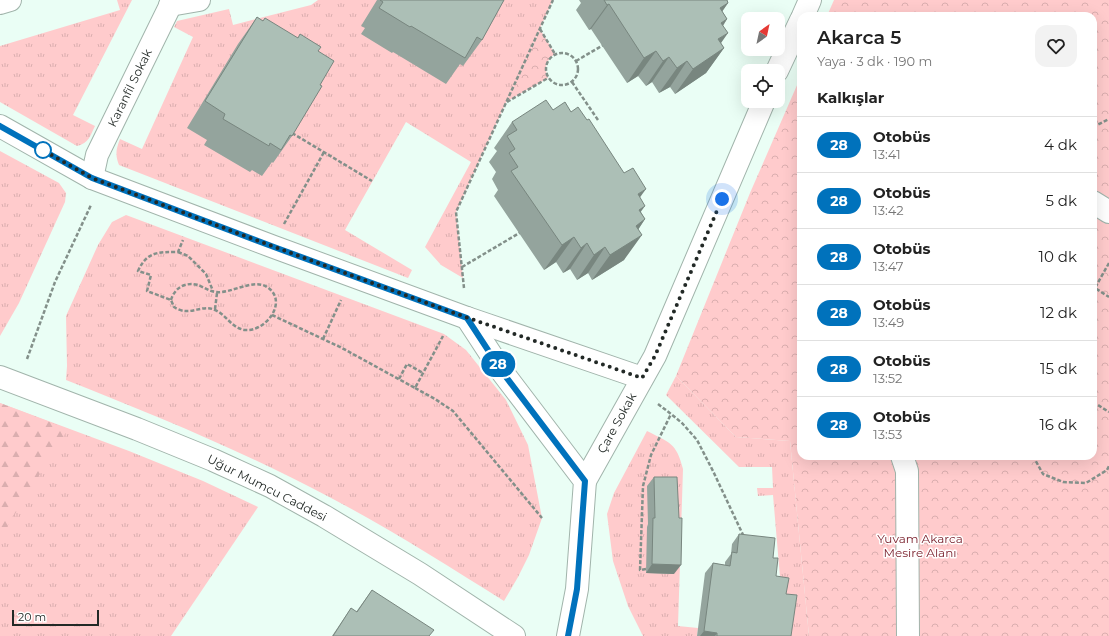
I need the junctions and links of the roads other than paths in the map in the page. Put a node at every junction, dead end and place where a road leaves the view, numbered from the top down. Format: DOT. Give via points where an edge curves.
graph roads {
  1 [pos="10,0"];
  2 [pos="199,0"];
  3 [pos="810,0"];
  4 [pos="171,2"];
  5 [pos="0,3"];
  6 [pos="805,12"];
  7 [pos="797,28"];
  8 [pos="780,64"];
  9 [pos="761,108"];
  10 [pos="0,126"];
  11 [pos="92,178"];
  12 [pos="1097,204"];
  13 [pos="1109,212"];
  14 [pos="467,318"];
  15 [pos="0,377"];
  16 [pos="642,378"];
  17 [pos="903,460"];
  18 [pos="585,481"];
  19 [pos="514,636"];
  20 [pos="568,636"];
  21 [pos="908,636"];
  1 -- 5 [label="street"];
  2 -- 4 [label="street"];
  3 -- 6 [label="street"];
  4 -- 11 [label="street, Karanfil Sokak" via="97,155"];
  7 -- 8 [label="street"];
  9 -- 16 [label="street, Çare Sokak" via="655,356"];
  10 -- 11 [label="street"];
  11 -- 14 [label="street"];
  12 -- 13 [label="street"];
  14 -- 16 [label="street"];
  14 -- 18 [label="street" via="503,373"];
  15 -- 19 [label="street, Uğur Mumcu Caddesi" via="137,429 270,486 420,574"];
  16 -- 18 [label="street, Çare Sokak"];
  17 -- 21 [label="street" via="907,471"];
  18 -- 20 [label="street" via="577,589"];
}
